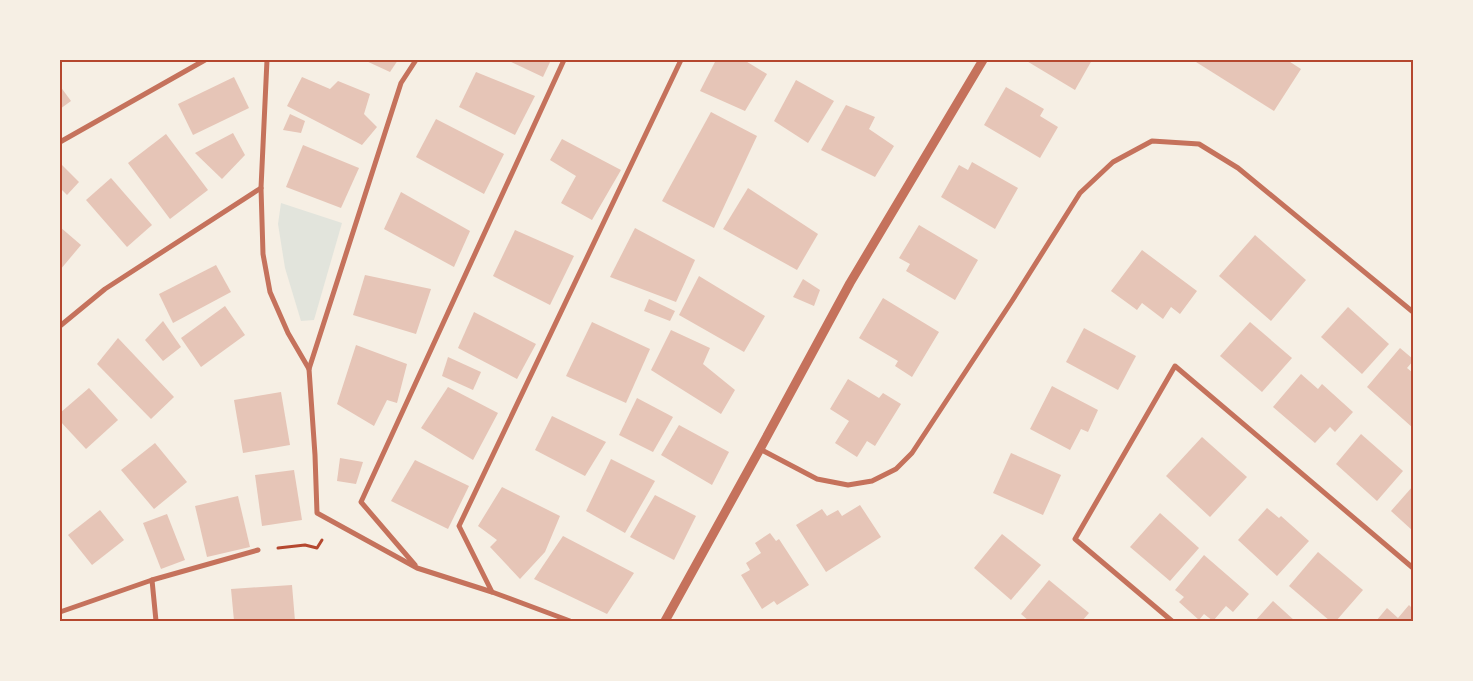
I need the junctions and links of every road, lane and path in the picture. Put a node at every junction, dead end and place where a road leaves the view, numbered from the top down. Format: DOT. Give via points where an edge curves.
graph roads {
  1 [pos="205,60"];
  2 [pos="267,60"];
  3 [pos="416,60"];
  4 [pos="564,60"];
  5 [pos="681,60"];
  6 [pos="983,60"];
  7 [pos="60,142"];
  8 [pos="261,188"];
  9 [pos="1413,312"];
  10 [pos="60,326"];
  11 [pos="309,369"];
  12 [pos="760,449"];
  13 [pos="305,545"];
  14 [pos="270,549"];
  15 [pos="258,550"];
  16 [pos="417,568"];
  17 [pos="1413,568"];
  18 [pos="152,580"];
  19 [pos="492,592"];
  20 [pos="60,612"];
  21 [pos="156,621"];
  22 [pos="570,621"];
  23 [pos="665,621"];
  24 [pos="1172,621"];
  1 -- 7 [label="street"];
  2 -- 8 [label="street"];
  3 -- 11 [label="street" via="401,82"];
  4 -- 16 [label="street" via="362,502"];
  5 -- 19 [label="street" via="459,526"];
  6 -- 12 [label="street" via="850,283"];
  8 -- 10 [label="street" via="105,289"];
  8 -- 11 [label="street" via="263,254 270,292"];
  9 -- 12 [label="street" via="1238,168 1199,144 1152,141 1113,162 1080,193 912,453 896,469 872,481 848,485 817,478"];
  11 -- 16 [label="street" via="317,514"];
  12 -- 23 [label="street"];
  13 -- 14 [label="path"];
  15 -- 18 [label="street"];
  16 -- 19 [label="street"];
  17 -- 24 [label="street" via="1175,366 1075,539"];
  18 -- 20 [label="street"];
  18 -- 21 [label="street"];
  19 -- 22 [label="street"];
}
